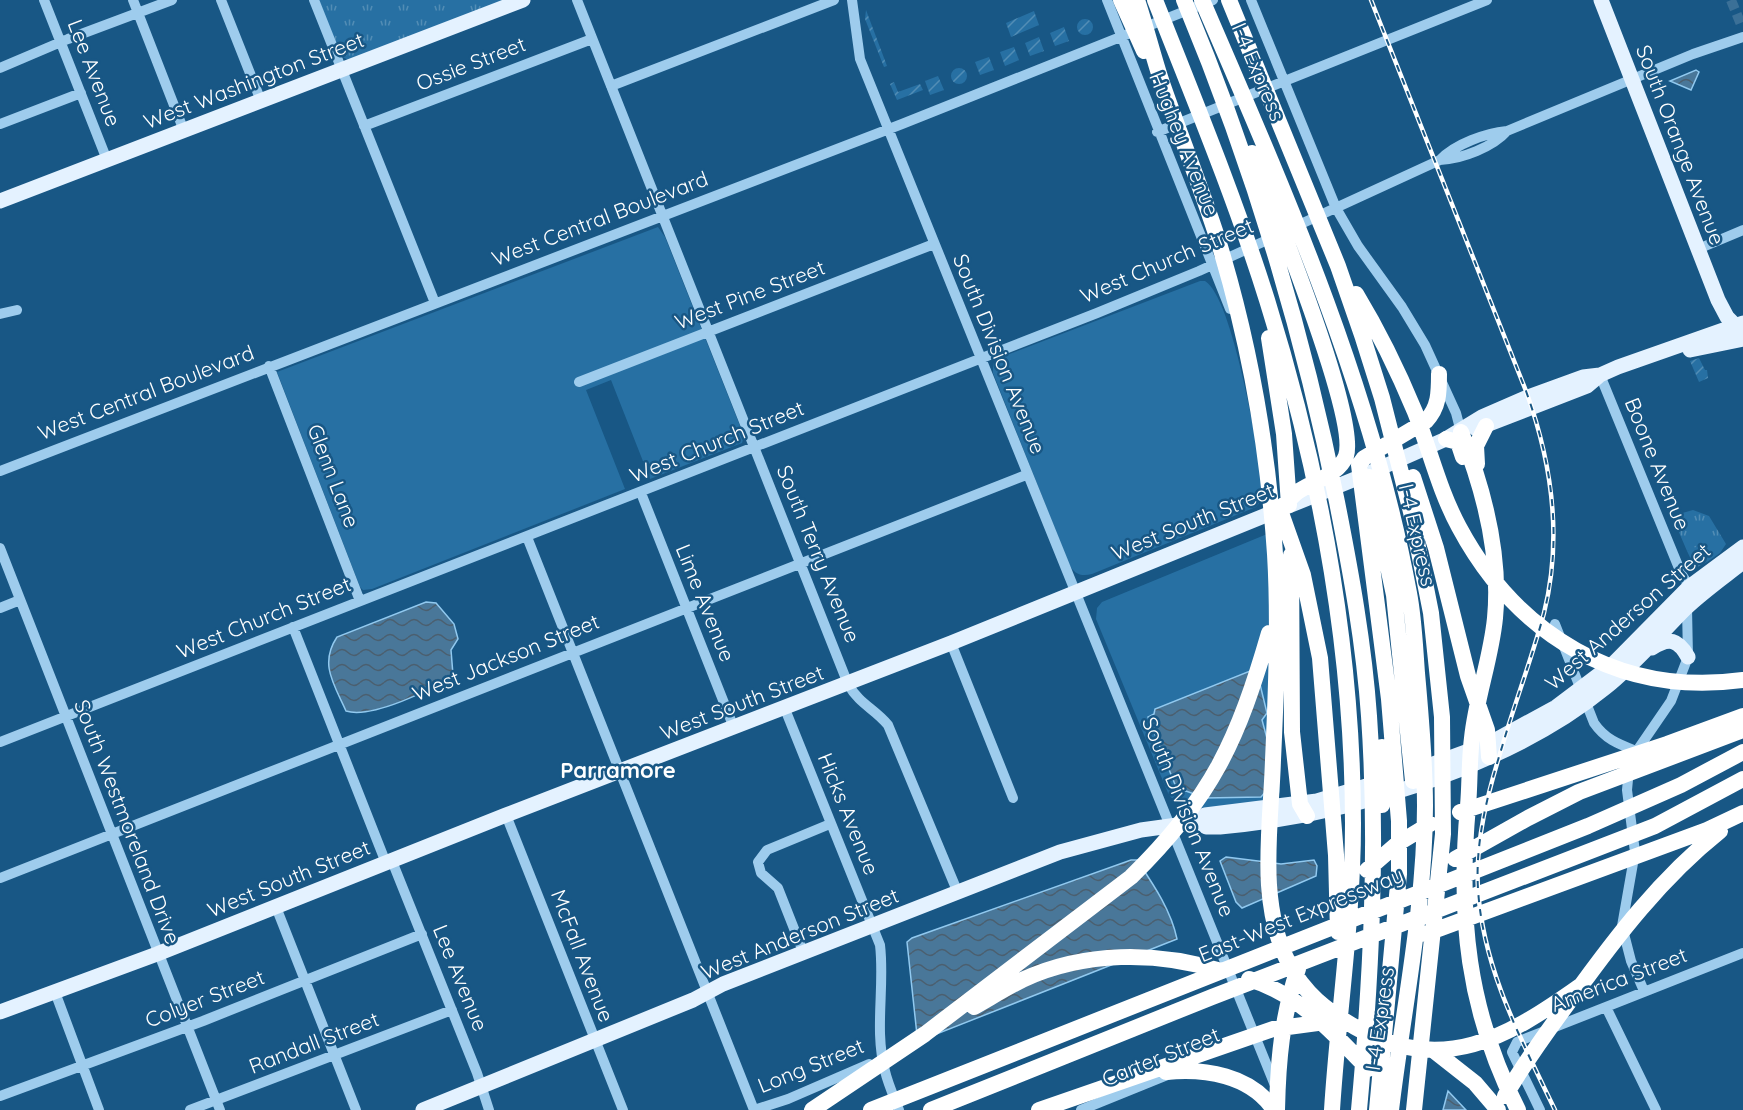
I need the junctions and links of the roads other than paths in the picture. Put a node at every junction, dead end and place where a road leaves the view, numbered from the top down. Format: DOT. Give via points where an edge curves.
graph roads {
  1 [pos="44,0"];
  2 [pos="133,0"];
  3 [pos="172,0"];
  4 [pos="221,0"];
  5 [pos="314,0"];
  6 [pos="523,0"];
  7 [pos="577,0"];
  8 [pos="834,0"];
  9 [pos="852,0"];
  10 [pos="1107,0"];
  11 [pos="1121,0"];
  12 [pos="1137,0"];
  13 [pos="1155,0"];
  14 [pos="1184,0"];
  15 [pos="1202,0"];
  16 [pos="1213,0"];
  17 [pos="1229,0"];
  18 [pos="1251,0"];
  19 [pos="1487,0"];
  20 [pos="1601,0"];
  21 [pos="138,13"];
  22 [pos="1743,31"];
  23 [pos="1197,32"];
  24 [pos="1120,35"];
  25 [pos="592,39"];
  26 [pos="61,43"];
  27 [pos="0,68"];
  28 [pos="341,70"];
  29 [pos="1161,80"];
  30 [pos="1633,80"];
  31 [pos="1285,81"];
  32 [pos="611,86"];
  33 [pos="81,93"];
  34 [pos="261,101"];
  35 [pos="0,124"];
  36 [pos="364,126"];
  37 [pos="889,129"];
  38 [pos="184,131"];
  39 [pos="1507,131"];
  40 [pos="1157,132"];
  41 [pos="1485,134"];
  42 [pos="1496,144"];
  43 [pos="1484,149"];
  44 [pos="107,160"];
  45 [pos="1440,160"];
  46 [pos="0,201"];
  47 [pos="1336,208"];
  48 [pos="663,216"];
  49 [pos="1743,230"];
  50 [pos="934,244"];
  51 [pos="1698,249"];
  52 [pos="1212,266"];
  53 [pos="1338,266"];
  54 [pos="1309,278"];
  55 [pos="1266,297"];
  56 [pos="435,303"];
  57 [pos="17,310"];
  58 [pos="0,314"];
  59 [pos="1741,330"];
  60 [pos="708,332"];
  61 [pos="980,359"];
  62 [pos="269,366"];
  63 [pos="1439,374"];
  64 [pos="1600,375"];
  65 [pos="579,382"];
  66 [pos="1486,426"];
  67 [pos="1454,435"];
  68 [pos="1366,440"];
  69 [pos="754,448"];
  70 [pos="0,471"];
  71 [pos="1026,476"];
  72 [pos="1356,479"];
  73 [pos="1411,490"];
  74 [pos="640,493"];
  75 [pos="1280,510"];
  76 [pos="527,537"];
  77 [pos="0,548"];
  78 [pos="1743,548"];
  79 [pos="801,562"];
  80 [pos="1743,562"];
  81 [pos="1079,598"];
  82 [pos="1691,598"];
  83 [pos="20,600"];
  84 [pos="360,601"];
  85 [pos="0,608"];
  86 [pos="686,608"];
  87 [pos="1283,611"];
  88 [pos="1495,619"];
  89 [pos="1555,624"];
  90 [pos="293,627"];
  91 [pos="951,643"];
  92 [pos="573,653"];
  93 [pos="1641,655"];
  94 [pos="1688,657"];
  95 [pos="1743,680"];
  96 [pos="848,684"];
  97 [pos="1599,684"];
  98 [pos="785,709"];
  99 [pos="1743,716"];
  100 [pos="66,717"];
  101 [pos="734,728"];
  102 [pos="1743,730"];
  103 [pos="0,742"];
  104 [pos="340,745"];
  105 [pos="1490,750"];
  106 [pos="1743,752"];
  107 [pos="1640,759"];
  108 [pos="620,773"];
  109 [pos="1413,778"];
  110 [pos="1743,779"];
  111 [pos="1013,798"];
  112 [pos="1311,809"];
  113 [pos="1743,812"];
  114 [pos="506,815"];
  115 [pos="830,824"];
  116 [pos="1171,826"];
  117 [pos="111,835"];
  118 [pos="389,862"];
  119 [pos="0,878"];
  120 [pos="957,893"];
  121 [pos="276,907"];
  122 [pos="1359,917"];
  123 [pos="873,927"];
  124 [pos="422,934"];
  125 [pos="1743,953"];
  126 [pos="157,954"];
  127 [pos="804,954"];
  128 [pos="1257,980"];
  129 [pos="1371,980"];
  130 [pos="304,981"];
  131 [pos="1580,986"];
  132 [pos="1644,991"];
  133 [pos="55,992"];
  134 [pos="708,992"];
  135 [pos="1606,1006"];
  136 [pos="452,1010"];
  137 [pos="0,1012"];
  138 [pos="186,1027"];
  139 [pos="925,1034"];
  140 [pos="594,1040"];
  141 [pos="1256,1040"];
  142 [pos="1335,1053"];
  143 [pos="335,1056"];
  144 [pos="883,1058"];
  145 [pos="82,1066"];
  146 [pos="1138,1077"];
  147 [pos="481,1087"];
  148 [pos="0,1096"];
  149 [pos="218,1106"];
  150 [pos="935,1108"];
  151 [pos="99,1110"];
  152 [pos="190,1110"];
  153 [pos="356,1110"];
  154 [pos="423,1110"];
  155 [pos="489,1110"];
  156 [pos="623,1110"];
  157 [pos="754,1110"];
  158 [pos="812,1110"];
  159 [pos="871,1110"];
  160 [pos="899,1110"];
  161 [pos="1039,1110"];
  162 [pos="1081,1110"];
  163 [pos="1276,1110"];
  164 [pos="1284,1110"];
  165 [pos="1332,1110"];
  166 [pos="1359,1110"];
  167 [pos="1377,1110"];
  168 [pos="1393,1110"];
  169 [pos="1414,1110"];
  170 [pos="1497,1110"];
  171 [pos="1518,1110"];
  172 [pos="1540,1110"];
  173 [pos="1656,1110"];
  1 -- 26 [label="street, Lee Avenue"];
  2 -- 21 [label="street"];
  3 -- 21 [label="street"];
  4 -- 34 [label="street"];
  5 -- 28 [label="street"];
  6 -- 28 [label="main road, West Washington Street"];
  7 -- 25 [label="street, South Terry Avenue"];
  8 -- 32 [label="street"];
  9 -- 37 [label="street, South Division Avenue" via="860,59"];
  10 -- 24 [label="street, Hughey Avenue"];
  11 -- 29 [label="highway"];
  12 -- 29 [label="highway"];
  13 -- 55 [label="highway"];
  14 -- 23 [label="highway, I-4 Express"];
  15 -- 54 [label="highway, I-4 Express" via="1271,160"];
  16 -- 24 [label="street, West Central Boulevard"];
  17 -- 53 [label="highway"];
  18 -- 31 [label="street"];
  19 -- 31 [label="street"];
  20 -- 30 [label="main road, South Orange Avenue"];
  21 -- 26 [label="street"];
  21 -- 38 [label="street"];
  22 -- 30 [label="street, West Church Street"];
  23 -- 54 [label="highway"];
  23 -- 129 [label="highway, I-4 Express" via="1233,126 1306,363 1339,513 1369,715"];
  24 -- 37 [label="street, West Central Boulevard"];
  24 -- 40 [label="street, Hughey Avenue"];
  25 -- 32 [label="street, South Terry Avenue"];
  25 -- 36 [label="street, Ossie Street"];
  26 -- 27 [label="street"];
  26 -- 33 [label="street, Lee Avenue"];
  28 -- 34 [label="main road, West Washington Street"];
  28 -- 36 [label="street"];
  29 -- 87 [label="highway" via="1218,243 1252,378"];
  30 -- 39 [label="street, West Church Street"];
  30 -- 51 [label="main road, South Orange Avenue"];
  31 -- 40 [label="street"];
  31 -- 47 [label="street"];
  32 -- 48 [label="street, South Terry Avenue"];
  33 -- 35 [label="street"];
  33 -- 44 [label="street, Lee Avenue"];
  34 -- 38 [label="main road, West Washington Street"];
  36 -- 56 [label="street"];
  37 -- 48 [label="street, West Central Boulevard"];
  37 -- 50 [label="street, South Division Avenue"];
  38 -- 44 [label="main road, West Washington Street"];
  39 -- 41 [label="street, West Church Street"];
  39 -- 42 [label="street, West Church Street"];
  40 -- 52 [label="street, Hughey Avenue"];
  41 -- 42 [label="street"];
  41 -- 43 [label="street" via="1480,142"];
  41 -- 45 [label="street, West Church Street" via="1447,152"];
  42 -- 43 [label="street, West Church Street"];
  43 -- 45 [label="street, West Church Street"];
  44 -- 46 [label="main road, West Washington Street"];
  45 -- 47 [label="street, West Church Street"];
  47 -- 52 [label="street, West Church Street"];
  47 -- 63 [label="street" via="1410,320"];
  48 -- 56 [label="street, West Central Boulevard"];
  48 -- 60 [label="street, South Terry Avenue"];
  49 -- 51 [label="street"];
  50 -- 60 [label="street, West Pine Street"];
  50 -- 61 [label="street, South Division Avenue"];
  51 -- 59 [label="main road, South Orange Avenue" via="1724,312"];
  52 -- 61 [label="street, West Church Street"];
  52 -- 75 [label="street, Hughey Avenue" via="1247,359 1266,460"];
  53 -- 73 [label="highway"];
  53 -- 95 [label="highway" via="1377,329 1463,533 1489,574 1535,624 1576,651 1636,675 1702,684"];
  54 -- 68 [label="highway, I-4 Express" via="1336,328"];
  54 -- 75 [label="highway" via="1347,448 1337,468 1295,494"];
  55 -- 87 [label="highway" via="1284,434 1290,523"];
  55 -- 142 [label="highway" via="1321,518 1350,724 1351,891"];
  56 -- 62 [label="street, West Central Boulevard"];
  57 -- 58 [label="street"];
  59 -- 64 [label="main road, West South Street" via="1670,349"];
  60 -- 65 [label="street, West Pine Street"];
  60 -- 69 [label="street, South Terry Avenue"];
  61 -- 69 [label="street, West Church Street"];
  61 -- 71 [label="street, South Division Avenue"];
  62 -- 70 [label="street, West Central Boulevard"];
  62 -- 84 [label="street, Glenn Lane"];
  63 -- 67 [label="street"];
  63 -- 72 [label="highway" via="1434,413 1364,458"];
  64 -- 66 [label="main road, West South Street" via="1587,386"];
  64 -- 67 [label="main road, West South Street" via="1583,377 1528,397 1482,417"];
  64 -- 82 [label="street, Boone Avenue"];
  66 -- 67 [label="main road, West South Street"];
  66 -- 88 [label="highway" via="1475,455 1494,513 1504,576 1502,605"];
  67 -- 72 [label="main road, West South Street"];
  67 -- 88 [label="highway" via="1490,529"];
  68 -- 109 [label="highway" via="1394,595"];
  68 -- 168 [label="highway, I-4 Express" via="1386,499 1409,595 1425,806 1423,858"];
  69 -- 74 [label="street, West Church Street"];
  69 -- 79 [label="street, South Terry Avenue"];
  71 -- 79 [label="street, West Jackson Street"];
  71 -- 81 [label="street, South Division Avenue"];
  72 -- 75 [label="main road, West South Street"];
  72 -- 129 [label="highway" via="1380,703 1383,774"];
  72 -- 167 [label="highway" via="1389,699 1399,821 1400,874"];
  73 -- 105 [label="highway" via="1436,548"];
  73 -- 169 [label="highway" via="1431,613 1443,740 1443,834"];
  74 -- 76 [label="street, West Church Street"];
  74 -- 86 [label="street, Lime Avenue"];
  75 -- 81 [label="main road, West South Street"];
  75 -- 142 [label="highway" via="1303,575 1320,658 1336,855"];
  76 -- 84 [label="street, West Church Street"];
  76 -- 92 [label="street"];
  77 -- 83 [label="street, South Westmoreland Drive"];
  78 -- 82 [label="main road, West Anderson Street"];
  79 -- 86 [label="street, West Jackson Street"];
  79 -- 96 [label="street, South Terry Avenue"];
  80 -- 82 [label="main road, West Anderson Street"];
  81 -- 91 [label="main road, West South Street"];
  81 -- 116 [label="street, South Division Avenue"];
  82 -- 93 [label="main road, West Anderson Street"];
  82 -- 94 [label="street, Boone Avenue"];
  82 -- 97 [label="main road, West Anderson Street" via="1630,648"];
  83 -- 85 [label="street"];
  83 -- 100 [label="street, South Westmoreland Drive"];
  84 -- 90 [label="street, West Church Street"];
  86 -- 92 [label="street, West Jackson Street"];
  86 -- 101 [label="street, Lime Avenue"];
  87 -- 112 [label="highway" via="1292,732"];
  87 -- 131 [label="highway" via="1269,900 1289,964 1306,989 1319,1004 1365,1033 1426,1052 1470,1047 1510,1031"];
  87 -- 139 [label="highway" via="1237,732 1189,815 1131,877"];
  88 -- 171 [label="highway" via="1472,736 1463,850 1466,940 1471,976 1492,1053"];
  89 -- 107 [label="street" via="1594,723 1603,735"];
  90 -- 100 [label="street, West Church Street"];
  90 -- 104 [label="street, Lee Avenue"];
  91 -- 96 [label="main road, West South Street"];
  91 -- 111 [label="street"];
  92 -- 104 [label="street, West Jackson Street"];
  92 -- 108 [label="street"];
  93 -- 94 [label="main road" via="1664,641 1674,640"];
  93 -- 97 [label="main road, West Anderson Street"];
  94 -- 107 [label="street, Boone Avenue" via="1671,701"];
  96 -- 98 [label="main road, West South Street"];
  96 -- 120 [label="street, South Terry Avenue" via="857,699 888,725"];
  97 -- 105 [label="main road, West Anderson Street"];
  98 -- 101 [label="main road, West South Street"];
  98 -- 115 [label="street, Hicks Avenue"];
  99 -- 163 [label="highway" via="1436,820 1380,856 1335,903 1301,961 1278,1054"];
  100 -- 103 [label="street, West Church Street"];
  100 -- 117 [label="street, South Westmoreland Drive"];
  101 -- 108 [label="main road, West South Street"];
  102 -- 107 [label="highway"];
  104 -- 117 [label="street, West Jackson Street"];
  104 -- 118 [label="street, Lee Avenue"];
  105 -- 109 [label="main road, West Anderson Street"];
  106 -- 122 [label="highway, East-West Expressway" via="1642,804"];
  107 -- 122 [label="highway" via="1528,818"];
  107 -- 132 [label="street, Boone Avenue" via="1629,768 1627,790 1635,852 1622,927"];
  108 -- 114 [label="main road, West South Street"];
  108 -- 134 [label="street"];
  109 -- 112 [label="main road, West Anderson Street"];
  110 -- 128 [label="highway, East-West Expressway" via="1655,826"];
  112 -- 116 [label="main road, West Anderson Street" via="1205,815 1199,822"];
  113 -- 128 [label="highway" via="1696,835 1452,926 1345,959"];
  113 -- 131 [label="highway" via="1692,853 1637,910"];
  114 -- 118 [label="main road, West South Street"];
  114 -- 140 [label="street, McFall Avenue"];
  115 -- 123 [label="street, Hicks Avenue"];
  115 -- 127 [label="street" via="772,848 760,857 759,868 778,888"];
  116 -- 120 [label="main road, West Anderson Street" via="1078,846"];
  116 -- 141 [label="street, South Division Avenue"];
  117 -- 119 [label="street, West Jackson Street"];
  117 -- 126 [label="street, South Westmoreland Drive"];
  118 -- 121 [label="main road, West South Street"];
  118 -- 124 [label="street, Lee Avenue"];
  120 -- 123 [label="main road, West Anderson Street"];
  121 -- 126 [label="main road, West South Street"];
  121 -- 130 [label="street"];
  122 -- 159 [label="highway, East-West Expressway"];
  123 -- 127 [label="main road, West Anderson Street"];
  123 -- 144 [label="street, Hicks Avenue" via="882,960"];
  124 -- 130 [label="street, Colyer Street"];
  124 -- 136 [label="street, Lee Avenue"];
  125 -- 132 [label="street, America Street"];
  126 -- 133 [label="main road, West South Street"];
  126 -- 138 [label="street, South Westmoreland Drive"];
  127 -- 134 [label="main road, West Anderson Street"];
  128 -- 150 [label="highway, East-West Expressway"];
  129 -- 166 [label="highway, I-4 Express"];
  130 -- 138 [label="street, Colyer Street"];
  130 -- 143 [label="street"];
  131 -- 170 [label="highway" via="1522,1066"];
  132 -- 135 [label="street, America Street"];
  133 -- 137 [label="main road, West South Street"];
  133 -- 145 [label="street"];
  134 -- 140 [label="main road, West Anderson Street"];
  134 -- 157 [label="street"];
  135 -- 172 [label="street, America Street" via="1514,1044 1514,1057"];
  135 -- 173 [label="street"];
  136 -- 143 [label="street, Randall Street"];
  136 -- 147 [label="street, Lee Avenue"];
  138 -- 145 [label="street, Colyer Street"];
  138 -- 149 [label="street, South Westmoreland Drive"];
  139 -- 158 [label="highway"];
  139 -- 168 [label="highway" via="1042,972 1096,959 1161,958 1257,981 1305,1009 1375,1077"];
  140 -- 147 [label="main road, West Anderson Street"];
  140 -- 156 [label="street, McFall Avenue"];
  141 -- 162 [label="street, Carter Street"];
  141 -- 164 [label="street, South Division Avenue"];
  142 -- 165 [label="highway"];
  143 -- 149 [label="street, Randall Street"];
  143 -- 153 [label="street"];
  144 -- 157 [label="street, Long Street"];
  144 -- 160 [label="street, Hicks Avenue"];
  145 -- 148 [label="street, Colyer Street"];
  145 -- 151 [label="street"];
  146 -- 161 [label="highway"];
  146 -- 163 [label="highway" via="1175,1071 1224,1075 1251,1087"];
  146 -- 170 [label="highway" via="1273,1029 1331,1022 1382,1028 1440,1054 1475,1083"];
  147 -- 154 [label="main road, West Anderson Street"];
  147 -- 155 [label="street, Lee Avenue"];
  149 -- 152 [label="street, Randall Street"];
}
